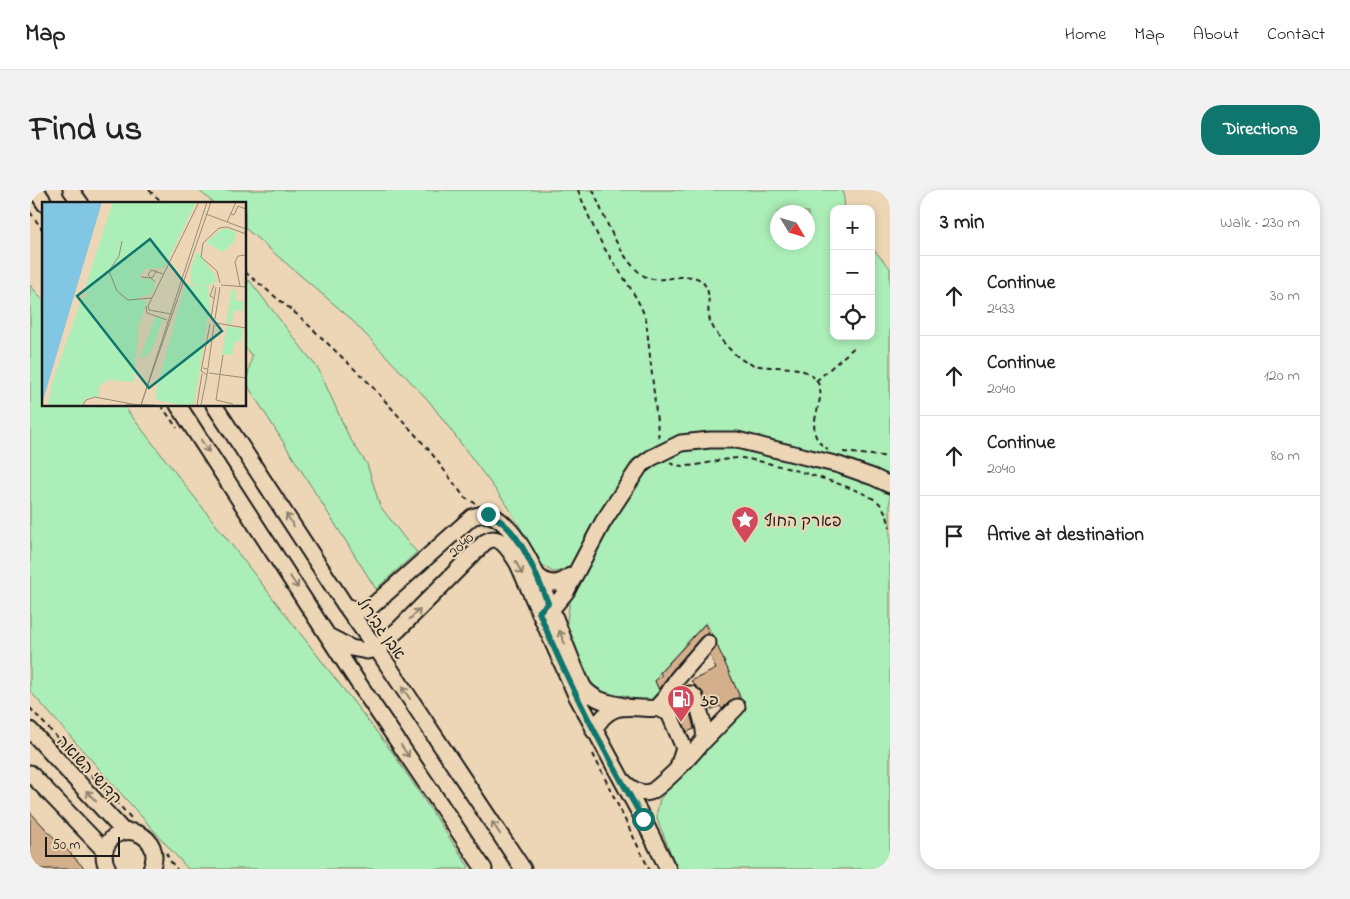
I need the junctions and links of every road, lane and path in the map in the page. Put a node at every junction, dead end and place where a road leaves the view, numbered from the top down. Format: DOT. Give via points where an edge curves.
graph roads {
  1 [pos="36,190"];
  2 [pos="72,190"];
  3 [pos="149,190"];
  4 [pos="578,190"];
  5 [pos="593,190"];
  6 [pos="884,190"];
  7 [pos="890,199"];
  8 [pos="44,202"];
  9 [pos="80,202"];
  10 [pos="162,202"];
  11 [pos="30,212"];
  12 [pos="42,229"];
  13 [pos="246,273"];
  14 [pos="856,346"];
  15 [pos="816,381"];
  16 [pos="179,406"];
  17 [pos="215,406"];
  18 [pos="832,451"];
  19 [pos="842,452"];
  20 [pos="660,453"];
  21 [pos="890,457"];
  22 [pos="890,485"];
  23 [pos="479,506"];
  24 [pos="890,527"];
  25 [pos="575,571"];
  26 [pos="536,575"];
  27 [pos="345,605"];
  28 [pos="546,609"];
  29 [pos="330,638"];
  30 [pos="708,643"];
  31 [pos="376,649"];
  32 [pos="625,706"];
  33 [pos="737,707"];
  34 [pos="30,708"];
  35 [pos="656,708"];
  36 [pos="30,730"];
  37 [pos="594,731"];
  38 [pos="703,742"];
  39 [pos="678,769"];
  40 [pos="30,773"];
  41 [pos="620,779"];
  42 [pos="130,827"];
  43 [pos="105,851"];
  44 [pos="167,854"];
  45 [pos="155,867"];
  46 [pos="108,869"];
  47 [pos="177,869"];
  48 [pos="484,869"];
  49 [pos="523,869"];
  50 [pos="668,869"];
  1 -- 8 [label="street"];
  2 -- 9 [label="street"];
  3 -- 10 [label="path"];
  4 -- 20 [label="path" via="603,245 626,279 646,319"];
  5 -- 15 [label="path" via="625,256 638,271 657,280 685,276 697,278 706,286 709,317 715,331 733,353 747,363 766,368 795,368 807,372"];
  6 -- 7 [label="path"];
  11 -- 12 [label="path"];
  13 -- 23 [label="path" via="300,317 363,376 465,498"];
  14 -- 15 [label="path"];
  15 -- 18 [label="path" via="820,389 813,425 823,446"];
  16 -- 29 [label="street, one-way"];
  27 -- 17 [label="street, אבן גבירול, one-way"];
  19 -- 21 [label="path"];
  20 -- 22 [label="street" via="681,443 737,440 839,465"];
  20 -- 24 [label="path" via="671,464 679,466 740,458 784,467 864,493 879,503"];
  20 -- 25 [label="street" via="640,466 633,475"];
  25 -- 26 [label="street" via="557,584"];
  25 -- 28 [label="street"];
  26 -- 27 [label="street, 2040" via="512,532 492,516 483,514 464,523 371,607 356,610"];
  26 -- 28 [label="street, 2040"];
  27 -- 31 [label="street, אבן גבירול"];
  31 -- 28 [label="street, 2040, one-way" via="485,542 493,539 503,544 512,555"];
  32 -- 28 [label="street, 2040, one-way" via="599,700 584,688"];
  28 -- 37 [label="street, 2040" via="552,645"];
  29 -- 31 [label="street" via="351,648"];
  29 -- 48 [label="street, one-way"];
  30 -- 35 [label="street"];
  49 -- 31 [label="street, אבן גבירול, one-way"];
  32 -- 35 [label="street"];
  32 -- 37 [label="street" via="604,716"];
  33 -- 38 [label="street"];
  34 -- 42 [label="path"];
  35 -- 38 [label="street" via="670,707 689,694 693,695 704,733"];
  35 -- 39 [label="street" via="669,713 684,748"];
  42 -- 36 [label="street, קדושי השואה, one-way"];
  37 -- 41 [label="street, 2040"];
  38 -- 39 [label="street"];
  39 -- 41 [label="street" via="648,793 631,788"];
  40 -- 43 [label="street"];
  41 -- 50 [label="street, 2040"];
  42 -- 43 [label="street" via="117,834"];
  42 -- 45 [label="street" via="153,846"];
  43 -- 46 [label="street"];
  44 -- 47 [label="path"];
}
